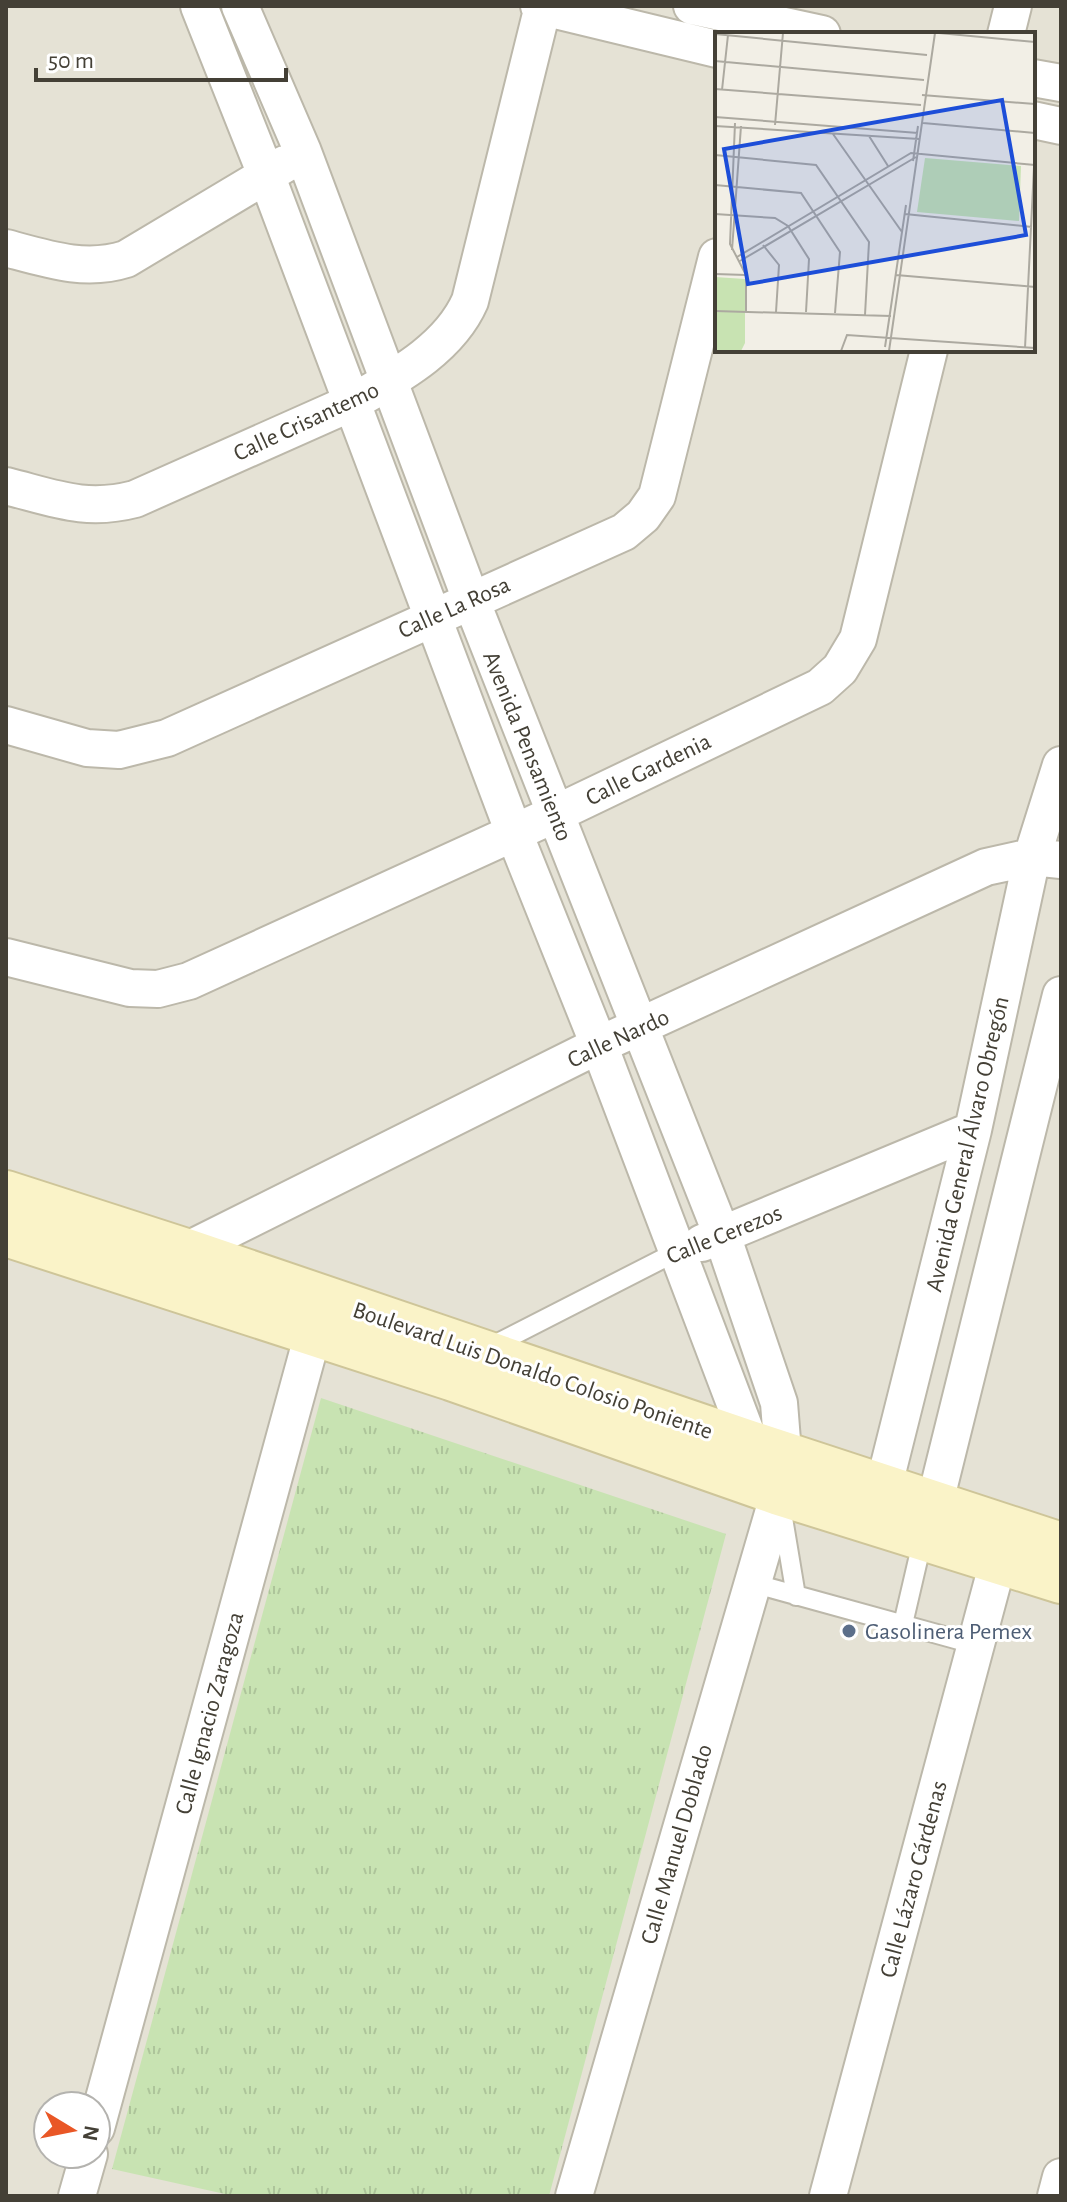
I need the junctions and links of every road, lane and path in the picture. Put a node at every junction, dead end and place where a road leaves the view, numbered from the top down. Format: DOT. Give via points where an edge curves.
graph roads {
  1 [pos="199,6"];
  2 [pos="240,6"];
  3 [pos="541,6"];
  4 [pos="692,6"];
  5 [pos="1013,6"];
  6 [pos="776,21"];
  7 [pos="815,32"];
  8 [pos="1006,32"];
  9 [pos="715,49"];
  10 [pos="1035,78"];
  11 [pos="1061,83"];
  12 [pos="1035,120"];
  13 [pos="1061,126"];
  14 [pos="303,152"];
  15 [pos="267,177"];
  16 [pos="6,248"];
  17 [pos="715,265"];
  18 [pos="929,352"];
  19 [pos="387,382"];
  20 [pos="353,402"];
  21 [pos="6,486"];
  22 [pos="471,600"];
  23 [pos="434,616"];
  24 [pos="6,725"];
  25 [pos="1061,765"];
  26 [pos="555,814"];
  27 [pos="514,833"];
  28 [pos="1046,858"];
  29 [pos="6,957"];
  30 [pos="1061,995"];
  31 [pos="641,1028"];
  32 [pos="599,1045"];
  33 [pos="973,1130"];
  34 [pos="6,1193"];
  35 [pos="6,1234"];
  36 [pos="722,1235"];
  37 [pos="186,1251"];
  38 [pos="678,1251"];
  39 [pos="318,1317"];
  40 [pos="481,1352"];
  41 [pos="765,1468"];
  42 [pos="879,1504"];
  43 [pos="929,1520"];
  44 [pos="1061,1545"];
  45 [pos="998,1562"];
  46 [pos="1061,1581"];
  47 [pos="752,1583"];
  48 [pos="796,1596"];
  49 [pos="903,1624"];
  50 [pos="977,1645"];
  51 [pos="106,2090"];
  52 [pos="84,2170"];
  53 [pos="1061,2177"];
  54 [pos="77,2196"];
  55 [pos="574,2196"];
  56 [pos="828,2196"];
  57 [pos="1056,2196"];
  1 -- 15 [label="street, Avenida Pensamiento"];
  2 -- 14 [label="street, Avenida Pensamiento"];
  3 -- 9 [label="street"];
  3 -- 19 [label="street, Calle Crisantemo" via="470,301 449,336"];
  4 -- 6 [label="street"];
  5 -- 8 [label="street"];
  6 -- 7 [label="street"];
  10 -- 11 [label="street"];
  12 -- 13 [label="street"];
  14 -- 15 [label="street"];
  14 -- 19 [label="street, Avenida Pensamiento"];
  15 -- 16 [label="street" via="105,266"];
  15 -- 20 [label="street, Avenida Pensamiento"];
  17 -- 22 [label="street, Calle La Rosa" via="657,496 643,516 624,532"];
  18 -- 26 [label="street, Calle Gardenia" via="858,639 840,669 820,687"];
  19 -- 20 [label="street, Calle Crisantemo"];
  19 -- 22 [label="street, Avenida Pensamiento"];
  20 -- 21 [label="street, Calle Crisantemo" via="111,506 87,506"];
  20 -- 23 [label="street, Avenida Pensamiento"];
  22 -- 23 [label="street, Calle La Rosa"];
  22 -- 26 [label="street, Avenida Pensamiento"];
  23 -- 24 [label="street, Calle La Rosa" via="167,738 119,750 87,748"];
  23 -- 27 [label="street, Avenida Pensamiento"];
  25 -- 28 [label="street, Avenida General Álvaro Obregón"];
  26 -- 27 [label="street, Calle Gardenia"];
  26 -- 31 [label="street, Avenida Pensamiento"];
  27 -- 29 [label="street, Calle Gardenia" via="189,981 158,989 130,988"];
  27 -- 32 [label="street, Avenida Pensamiento"];
  28 -- 31 [label="street, Calle Nardo" via="986,867"];
  28 -- 33 [label="street, Avenida General Álvaro Obregón"];
  30 -- 43 [label="street"];
  31 -- 32 [label="street, Calle Nardo"];
  31 -- 36 [label="street, Avenida Pensamiento"];
  32 -- 37 [label="street, Calle Nardo"];
  32 -- 38 [label="street, Avenida Pensamiento"];
  33 -- 36 [label="street, Calle Cerezos"];
  33 -- 42 [label="street, Avenida General Álvaro Obregón"];
  34 -- 37 [label="main road, Boulevard Luis Donaldo Colosio Poniente"];
  35 -- 39 [label="main road, Boulevard Luis Donaldo Colosio Poniente"];
  36 -- 38 [label="street, Calle Cerezos"];
  36 -- 41 [label="street, Avenida Pensamiento" via="779,1403"];
  37 -- 39 [label="main road, Boulevard Luis Donaldo Colosio Poniente"];
  38 -- 40 [label="lane, Calle Cerezos"];
  38 -- 41 [label="street, Avenida Pensamiento"];
  39 -- 40 [label="main road, Boulevard Luis Donaldo Colosio Poniente"];
  39 -- 41 [label="main road, Boulevard Luis Donaldo Colosio Poniente" via="451,1378"];
  39 -- 51 [label="street, Calle Ignacio Zaragoza"];
  40 -- 41 [label="main road, Boulevard Luis Donaldo Colosio Poniente"];
  41 -- 42 [label="main road, Boulevard Luis Donaldo Colosio Poniente"];
  41 -- 47 [label="street, Calle Manuel Doblado"];
  41 -- 48 [label="lane"];
  42 -- 43 [label="main road, Boulevard Luis Donaldo Colosio Poniente"];
  43 -- 44 [label="main road, Boulevard Luis Donaldo Colosio Poniente"];
  43 -- 45 [label="main road, Boulevard Luis Donaldo Colosio Poniente"];
  43 -- 49 [label="lane"];
  45 -- 46 [label="main road, Boulevard Luis Donaldo Colosio Poniente"];
  45 -- 50 [label="street, Calle Lázaro Cárdenas"];
  47 -- 48 [label="lane"];
  47 -- 55 [label="street, Calle Manuel Doblado"];
  48 -- 49 [label="lane"];
  49 -- 50 [label="lane"];
  50 -- 56 [label="street, Calle Lázaro Cárdenas"];
  52 -- 54 [label="street"];
  53 -- 57 [label="street"];
}
